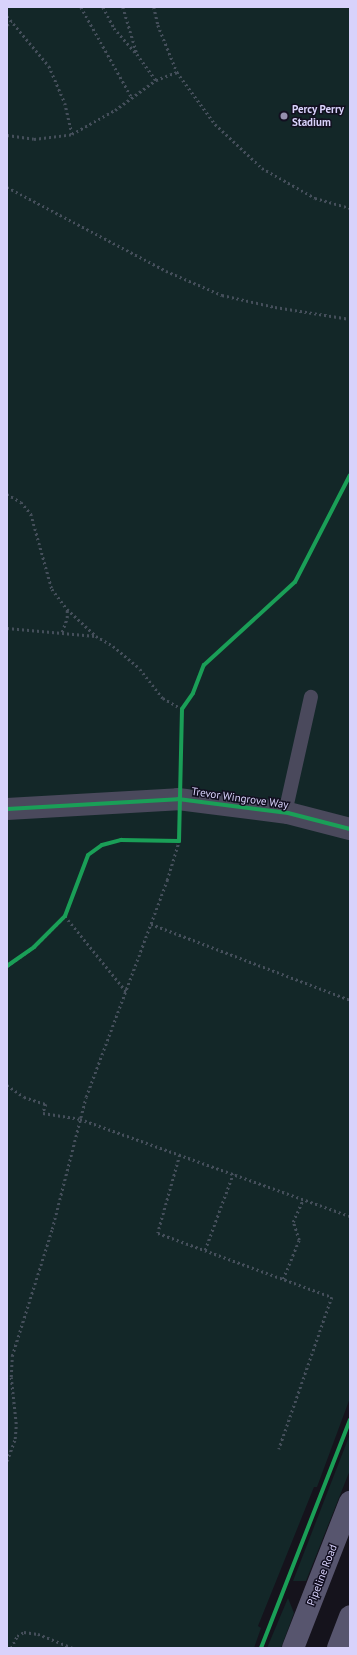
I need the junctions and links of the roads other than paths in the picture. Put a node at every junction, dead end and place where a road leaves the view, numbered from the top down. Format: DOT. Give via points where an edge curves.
graph roads {
  1 [pos="311,697"];
  2 [pos="7,809"];
  3 [pos="285,813"];
  4 [pos="350,829"];
  5 [pos="350,1502"];
  6 [pos="350,1616"];
  7 [pos="293,1648"];
  8 [pos="338,1648"];
  1 -- 3 [label="lane"];
  2 -- 3 [label="street, Trevor Wingrove Way" via="178,799"];
  3 -- 4 [label="street, Trevor Wingrove Way"];
  5 -- 7 [label="main road, Pipeline Road"];
  6 -- 8 [label="main road"];
}
